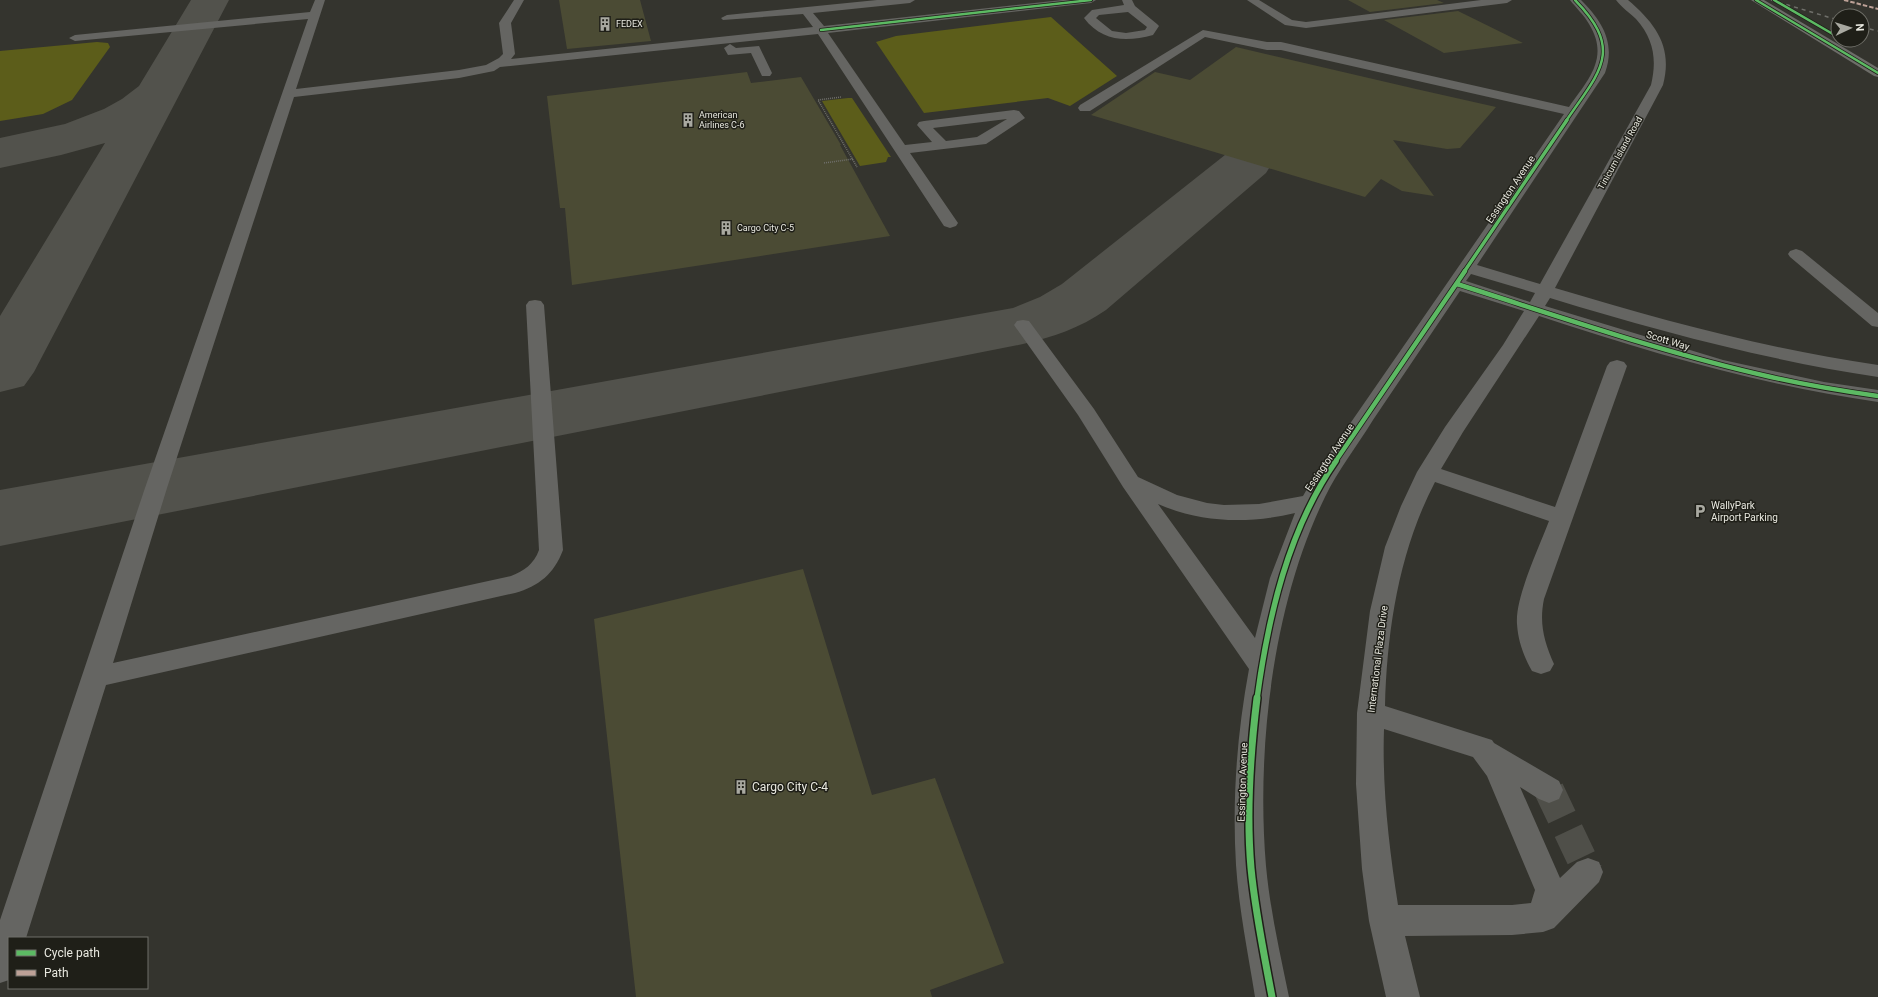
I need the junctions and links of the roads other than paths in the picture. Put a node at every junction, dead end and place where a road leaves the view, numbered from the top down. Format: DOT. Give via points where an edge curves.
graph roads {
  1 [pos="519,0"];
  2 [pos="910,0"];
  3 [pos="1010,0"];
  4 [pos="1091,0"];
  5 [pos="1257,0"];
  6 [pos="1507,0"];
  7 [pos="1575,0"];
  8 [pos="1621,0"];
  9 [pos="1756,0"];
  10 [pos="1774,0"];
  11 [pos="1066,1"];
  12 [pos="1128,4"];
  13 [pos="317,7"];
  14 [pos="1019,8"];
  15 [pos="806,10"];
  16 [pos="727,18"];
  17 [pos="821,30"];
  18 [pos="1830,32"];
  19 [pos="75,38"];
  20 [pos="726,40"];
  21 [pos="1858,48"];
  22 [pos="1871,55"];
  23 [pos="498,64"];
  24 [pos="766,72"];
  25 [pos="1878,73"];
  26 [pos="289,94"];
  27 [pos="1085,108"];
  28 [pos="1573,112"];
  29 [pos="942,146"];
  30 [pos="901,150"];
  31 [pos="950,223"];
  32 [pos="1796,254"];
  33 [pos="1463,276"];
  34 [pos="1539,299"];
  35 [pos="535,304"];
  36 [pos="1878,322"];
  37 [pos="1023,325"];
  38 [pos="1617,366"];
  39 [pos="1878,371"];
  40 [pos="1878,396"];
  41 [pos="1428,472"];
  42 [pos="1131,482"];
  43 [pos="1310,502"];
  44 [pos="1561,517"];
  45 [pos="1541,664"];
  46 [pos="1262,668"];
  47 [pos="96,677"];
  48 [pos="1370,713"];
  49 [pos="1482,748"];
  50 [pos="1549,790"];
  51 [pos="1588,872"];
  52 [pos="1543,917"];
  53 [pos="1385,922"];
  54 [pos="10,937"];
  55 [pos="8,942"];
  56 [pos="0,967"];
  57 [pos="1272,997"];
  58 [pos="1403,997"];
  1 -- 23 [label="street" via="505,23 509,54"];
  2 -- 15 [label="street"];
  3 -- 14 [label="street"];
  4 -- 11 [label="street"];
  5 -- 6 [label="street" via="1289,23 1306,25"];
  7 -- 28 [label="street, Essington Avenue" via="1597,26 1603,43 1604,58 1599,73"];
  8 -- 34 [label="street, Tinicum Island Road" via="1639,15 1654,38 1662,62 1659,78 1653,94"];
  9 -- 25 [label="main road"];
  10 -- 18 [label="main road"];
  11 -- 14 [label="street"];
  12 -- 12 [label="street" via="1153,26 1149,33 1126,36 1109,34 1090,18 1096,12"];
  13 -- 19 [label="street"];
  13 -- 26 [label="street"];
  14 -- 17 [label="street"];
  15 -- 16 [label="street"];
  15 -- 17 [label="street"];
  17 -- 20 [label="street"];
  17 -- 30 [label="street"];
  20 -- 23 [label="street"];
  20 -- 24 [label="street" via="732,52 755,49"];
  21 -- 22 [label="main road"];
  23 -- 26 [label="street" via="459,74"];
  26 -- 47 [label="street" via="156,488"];
  27 -- 28 [label="street" via="1203,33 1267,46 1281,46"];
  28 -- 33 [label="street, Essington Avenue"];
  29 -- 29 [label="street" via="982,141 1018,118 1014,114 924,125 930,136"];
  29 -- 30 [label="street"];
  30 -- 31 [label="street"];
  32 -- 36 [label="street"];
  33 -- 34 [label="street, Scott Way"];
  33 -- 43 [label="street, Essington Avenue"];
  34 -- 39 [label="street, Scott Way" via="1690,333 1756,351"];
  34 -- 40 [label="street, Scott Way" via="1684,355 1823,389"];
  34 -- 41 [label="street, International Plaza Drive" via="1514,344"];
  35 -- 47 [label="street" via="551,550 548,561 541,570 531,578 515,584"];
  37 -- 42 [label="street" via="1087,413"];
  38 -- 44 [label="street"];
  41 -- 44 [label="street"];
  41 -- 48 [label="street, International Plaza Drive" via="1407,519 1385,594 1378,632"];
  42 -- 43 [label="street" via="1174,502 1218,511 1265,511"];
  42 -- 46 [label="street"];
  43 -- 46 [label="street, Essington Avenue" via="1283,570"];
  44 -- 45 [label="street" via="1528,613 1528,627"];
  46 -- 57 [label="street, Essington Avenue" via="1249,774 1250,847 1257,914"];
  47 -- 54 [label="street"];
  48 -- 49 [label="street"];
  48 -- 53 [label="street, International Plaza Drive" via="1370,805"];
  49 -- 50 [label="street"];
  49 -- 52 [label="street" via="1498,769 1550,890"];
  51 -- 52 [label="street"];
  52 -- 53 [label="street" via="1512,920"];
  53 -- 58 [label="street, International Plaza Drive"];
  55 -- 56 [label="street"];
}
